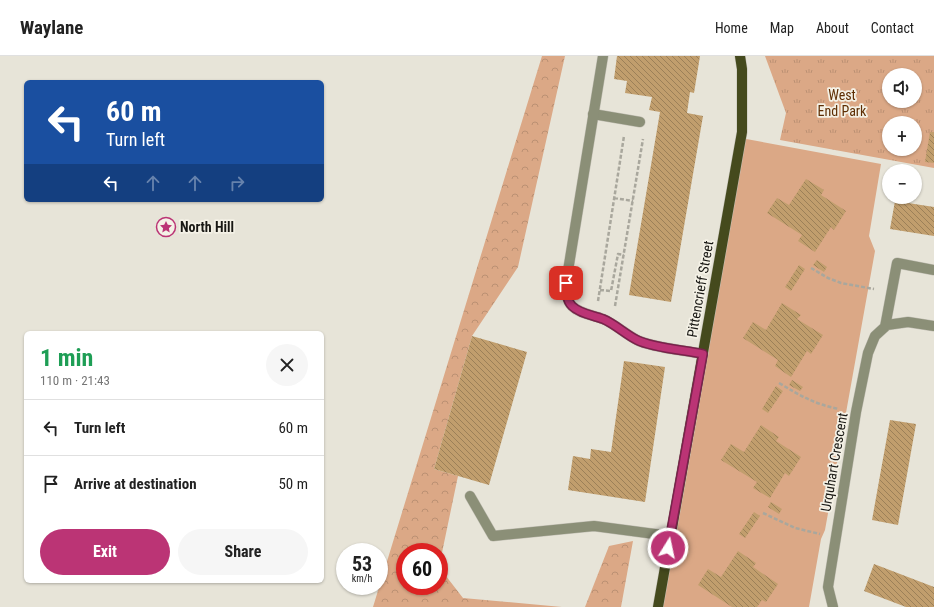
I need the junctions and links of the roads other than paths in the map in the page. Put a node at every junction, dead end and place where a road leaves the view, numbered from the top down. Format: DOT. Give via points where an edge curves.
graph roads {
  1 [pos="603,56"];
  2 [pos="740,56"];
  3 [pos="593,114"];
  4 [pos="640,122"];
  5 [pos="934,270"];
  6 [pos="934,326"];
  7 [pos="885,328"];
  8 [pos="703,354"];
  9 [pos="470,496"];
  10 [pos="670,536"];
  11 [pos="658,607"];
  12 [pos="833,607"];
  1 -- 3 [label="street"];
  2 -- 8 [label="main road, Pittencrieff Street" via="742,132"];
  3 -- 4 [label="street"];
  3 -- 8 [label="street" via="566,294 572,306 612,324 638,340"];
  5 -- 7 [label="street, Urquhart Crescent" via="897,263"];
  6 -- 7 [label="street" via="908,322 887,325"];
  7 -- 12 [label="street, Urquhart Crescent" via="875,336 868,353 856,412 828,587"];
  8 -- 10 [label="main road, Pittencrieff Street"];
  9 -- 10 [label="street" via="493,536 594,526"];
  10 -- 11 [label="main road, Pittencrieff Street"];
}
